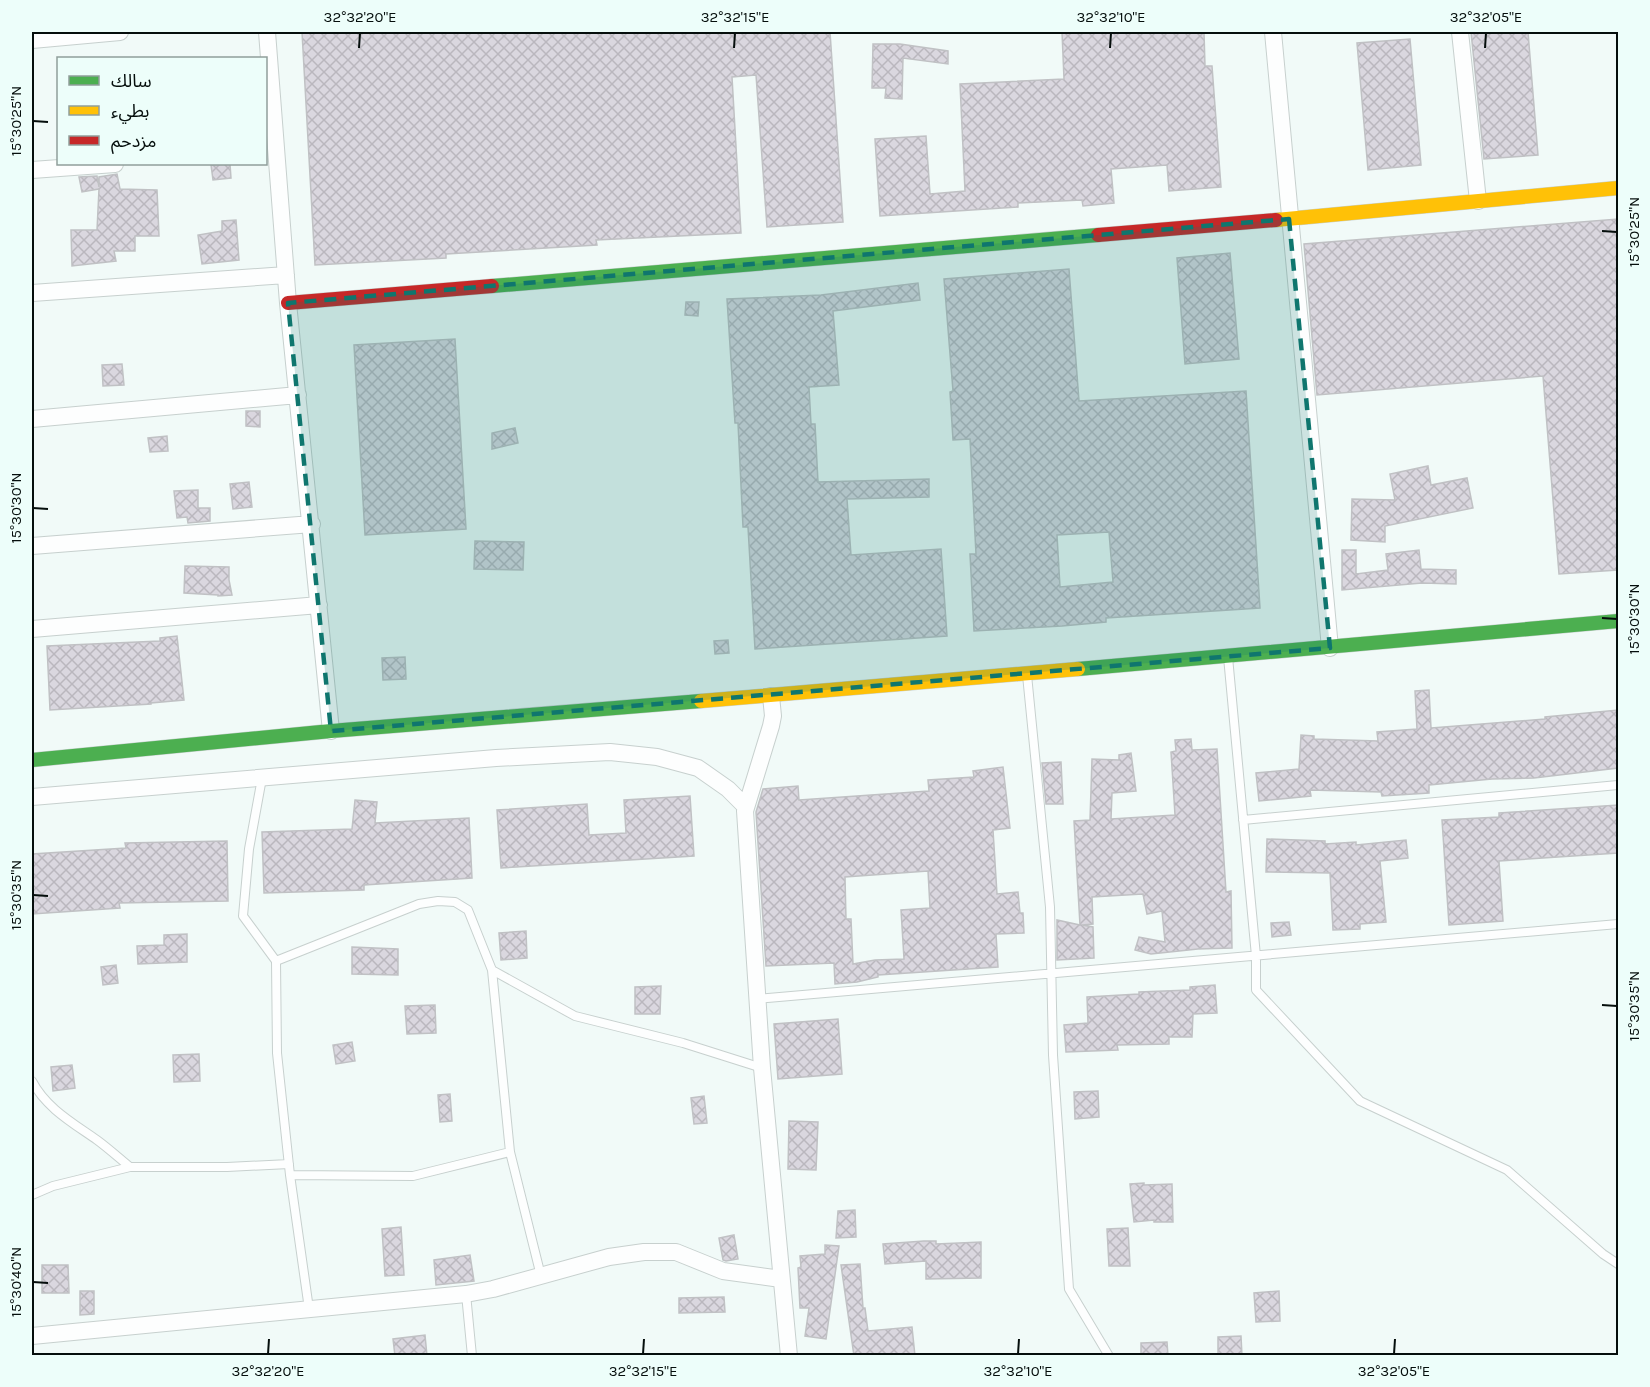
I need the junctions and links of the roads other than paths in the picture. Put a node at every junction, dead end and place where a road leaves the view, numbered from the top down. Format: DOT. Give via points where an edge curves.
graph roads {
  1 [pos="120,32"];
  2 [pos="267,32"];
  3 [pos="1273,32"];
  4 [pos="1460,32"];
  5 [pos="32,40"];
  6 [pos="270,151"];
  7 [pos="101,165"];
  8 [pos="32,170"];
  9 [pos="1618,188"];
  10 [pos="1478,201"];
  11 [pos="1289,219"];
  12 [pos="286,275"];
  13 [pos="32,294"];
  14 [pos="288,303"];
  15 [pos="298,395"];
  16 [pos="32,419"];
  17 [pos="312,524"];
  18 [pos="32,546"];
  19 [pos="319,605"];
  20 [pos="1618,621"];
  21 [pos="32,629"];
  22 [pos="1330,648"];
  23 [pos="1228,657"];
  24 [pos="1028,674"];
  25 [pos="771,696"];
  26 [pos="331,731"];
  27 [pos="32,760"];
  28 [pos="262,778"];
  29 [pos="1618,785"];
  30 [pos="32,797"];
  31 [pos="745,806"];
  32 [pos="1243,820"];
  33 [pos="1618,924"];
  34 [pos="1256,956"];
  35 [pos="276,962"];
  36 [pos="492,970"];
  37 [pos="1051,974"];
  38 [pos="758,999"];
  39 [pos="762,1068"];
  40 [pos="32,1081"];
  41 [pos="510,1152"];
  42 [pos="289,1164"];
  43 [pos="130,1167"];
  44 [pos="290,1175"];
  45 [pos="32,1195"];
  46 [pos="1618,1263"];
  47 [pos="541,1276"];
  48 [pos="781,1279"];
  49 [pos="466,1294"];
  50 [pos="309,1309"];
  51 [pos="32,1336"];
  52 [pos="472,1356"];
  53 [pos="789,1356"];
  54 [pos="1109,1356"];
  1 -- 5 [label="street"];
  2 -- 6 [label="street"];
  3 -- 11 [label="street"];
  4 -- 10 [label="street"];
  6 -- 12 [label="street"];
  7 -- 8 [label="street"];
  9 -- 10 [label="street"];
  10 -- 11 [label="street"];
  11 -- 14 [label="street"];
  11 -- 22 [label="street"];
  12 -- 13 [label="street"];
  12 -- 14 [label="street"];
  14 -- 15 [label="street"];
  15 -- 16 [label="street"];
  15 -- 17 [label="street"];
  17 -- 18 [label="street"];
  17 -- 19 [label="street"];
  19 -- 21 [label="street"];
  19 -- 26 [label="street"];
  20 -- 22 [label="street"];
  22 -- 23 [label="street"];
  23 -- 24 [label="street"];
  23 -- 32 [label="lane"];
  24 -- 25 [label="street"];
  24 -- 37 [label="lane" via="1050,907"];
  25 -- 26 [label="street"];
  25 -- 31 [label="street" via="771,726"];
  26 -- 27 [label="street"];
  28 -- 30 [label="street"];
  28 -- 31 [label="street" via="610,752 657,757 698,768"];
  28 -- 35 [label="lane" via="249,849 243,916"];
  29 -- 32 [label="lane"];
  31 -- 38 [label="street"];
  32 -- 34 [label="lane"];
  33 -- 34 [label="lane"];
  34 -- 37 [label="lane"];
  34 -- 46 [label="lane" via="1256,990 1360,1101 1507,1170"];
  35 -- 36 [label="lane" via="419,904 438,901 455,902 468,910"];
  35 -- 42 [label="lane" via="277,1053"];
  36 -- 39 [label="lane" via="576,1016"];
  36 -- 41 [label="lane"];
  37 -- 38 [label="lane"];
  37 -- 54 [label="lane" via="1069,1289"];
  38 -- 39 [label="street"];
  39 -- 48 [label="street"];
  40 -- 43 [label="lane" via="49,1106"];
  41 -- 44 [label="lane" via="413,1176"];
  41 -- 47 [label="lane"];
  42 -- 43 [label="lane"];
  42 -- 44 [label="lane"];
  43 -- 45 [label="lane" via="52,1186"];
  44 -- 50 [label="lane"];
  47 -- 48 [label="street" via="644,1251 676,1252 723,1271"];
  47 -- 49 [label="street"];
  48 -- 53 [label="street"];
  49 -- 50 [label="street"];
  49 -- 52 [label="lane"];
  50 -- 51 [label="street"];
}
